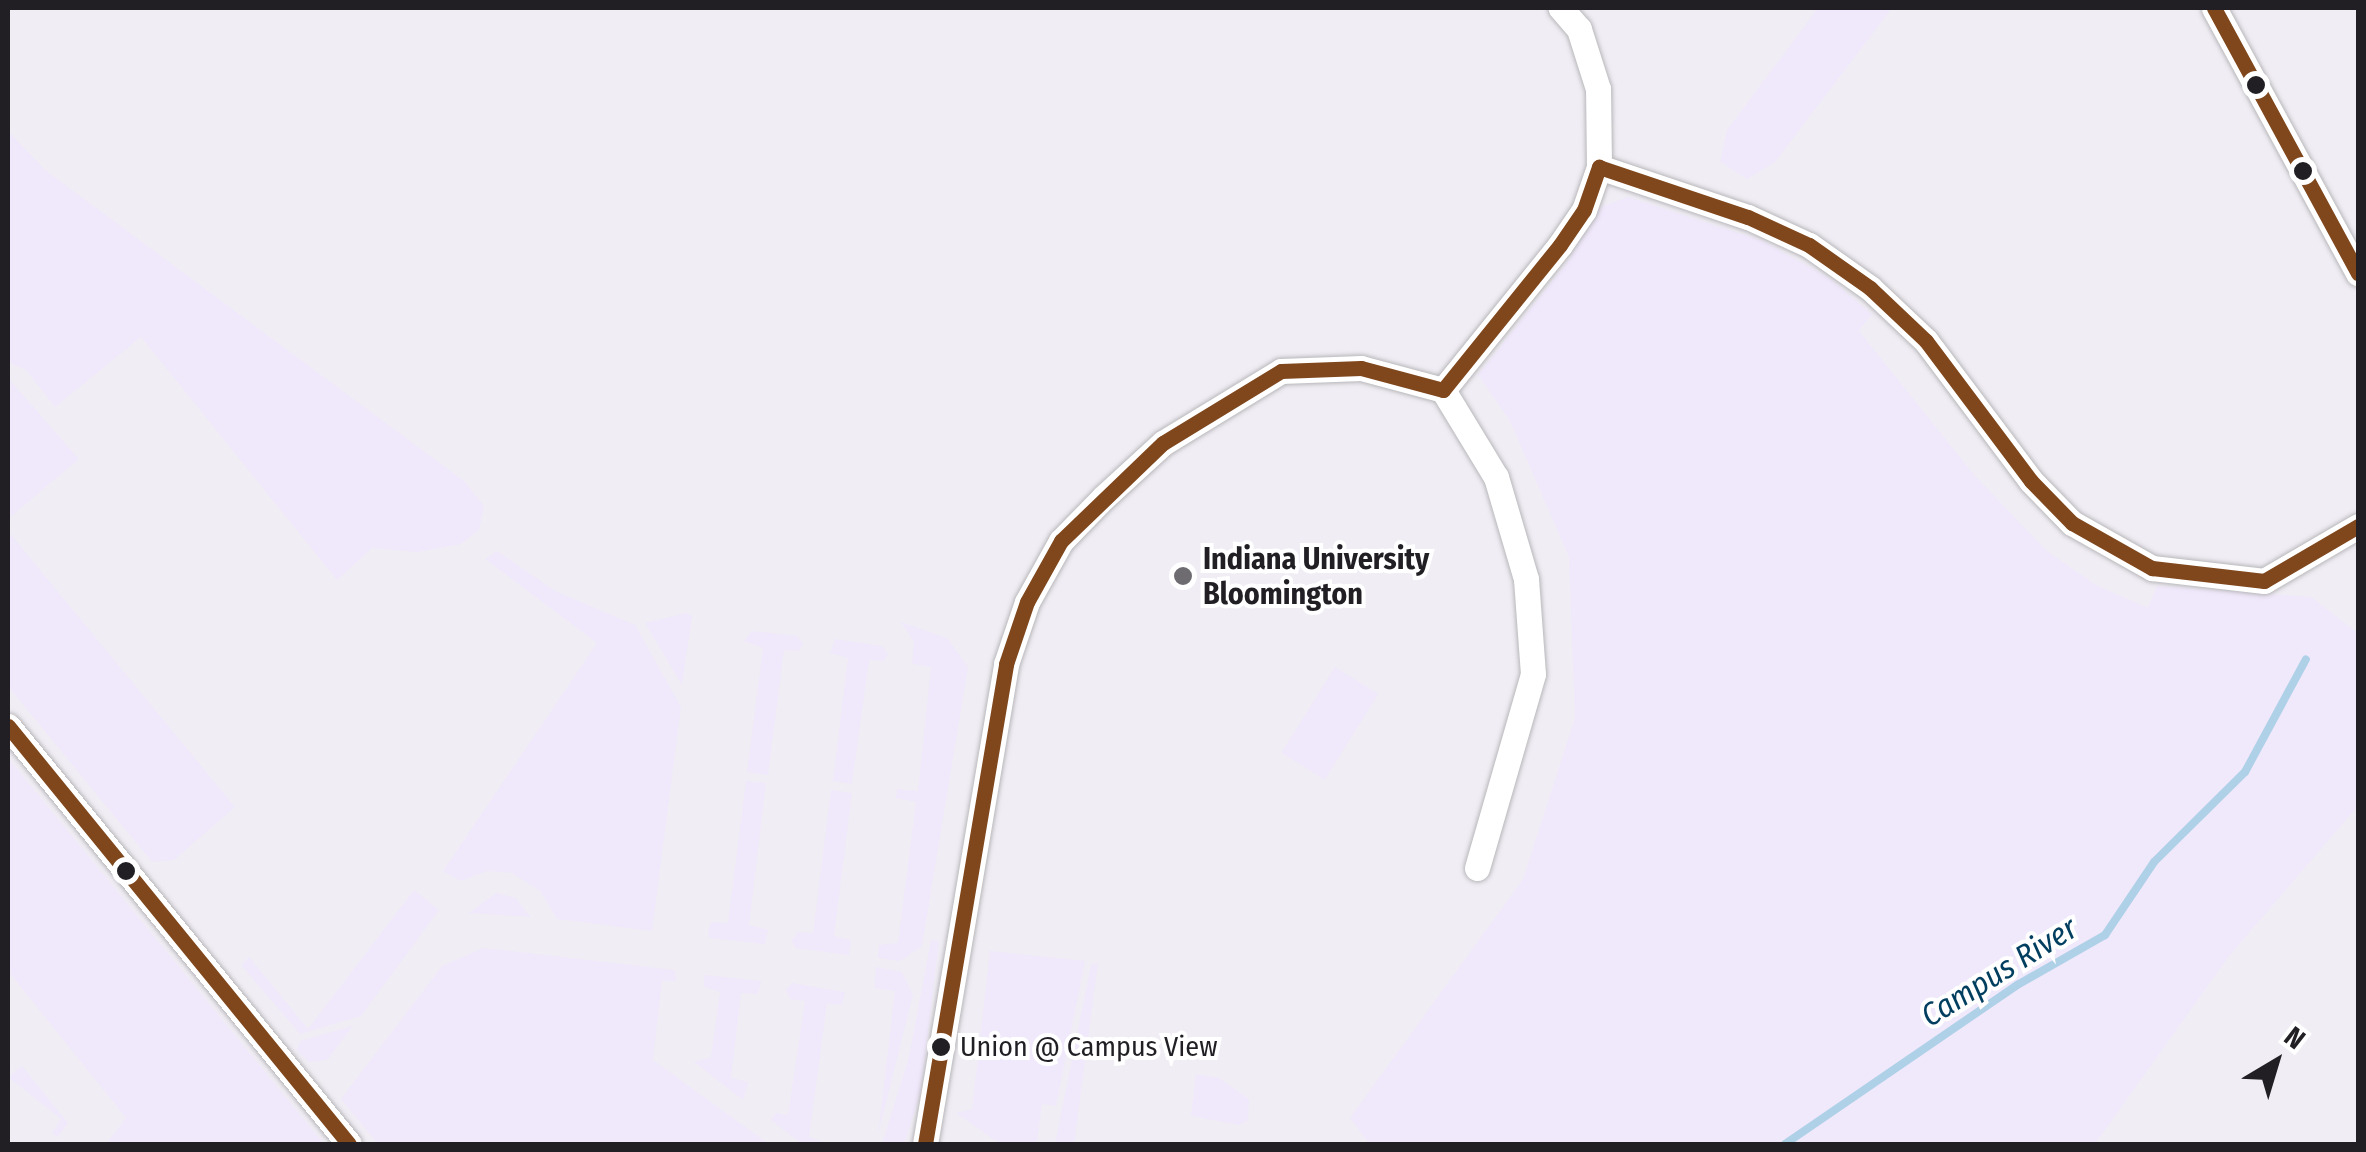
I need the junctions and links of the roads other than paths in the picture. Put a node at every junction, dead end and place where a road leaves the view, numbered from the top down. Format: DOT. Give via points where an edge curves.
graph roads {
  1 [pos="1561,8"];
  2 [pos="2216,12"];
  3 [pos="1599,167"];
  4 [pos="2358,274"];
  5 [pos="1442,390"];
  6 [pos="2358,526"];
  7 [pos="8,726"];
  8 [pos="1477,868"];
  9 [pos="349,1144"];
  10 [pos="926,1144"];
  1 -- 3 [label="street" via="1579,29 1598,89"];
  2 -- 4 [label="street"];
  3 -- 5 [label="street" via="1584,210"];
  3 -- 6 [label="street" via="1748,217 1809,245 1870,288 1926,342 2031,481 2072,523 2152,568 2264,581"];
  5 -- 8 [label="street" via="1496,477 1526,578 1534,674"];
  5 -- 10 [label="street" via="1361,368 1281,371 1163,443 1062,541 1027,602 1006,664"];
  7 -- 9 [label="street"];
}
